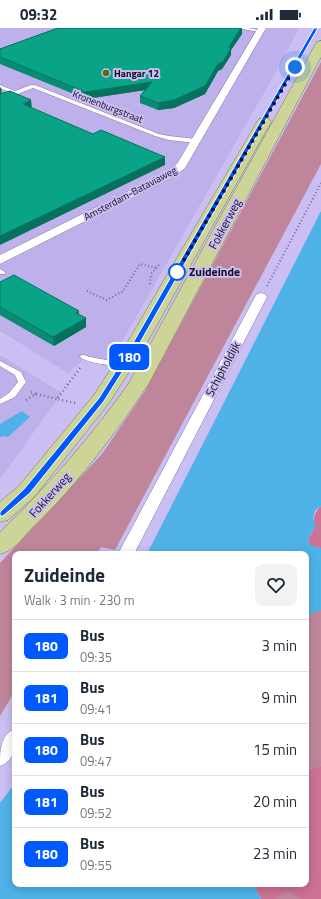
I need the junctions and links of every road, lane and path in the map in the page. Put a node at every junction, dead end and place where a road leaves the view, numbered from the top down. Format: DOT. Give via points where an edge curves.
graph roads {
  1 [pos="237,28"];
  2 [pos="316,28"];
  3 [pos="262,29"];
  4 [pos="321,45"];
  5 [pos="0,86"];
  6 [pos="15,93"];
  7 [pos="0,99"];
  8 [pos="196,141"];
  9 [pos="321,183"];
  10 [pos="1,258"];
  11 [pos="157,268"];
  12 [pos="87,291"];
  13 [pos="261,297"];
  14 [pos="86,358"];
  15 [pos="0,363"];
  16 [pos="123,365"];
  17 [pos="36,394"];
  18 [pos="57,399"];
  19 [pos="0,402"];
  20 [pos="70,409"];
  21 [pos="0,514"];
  22 [pos="0,546"];
  23 [pos="128,551"];
  24 [pos="12,741"];
  25 [pos="0,758"];
  1 -- 3 [label="lane"];
  2 -- 16 [label="main road, Fokkerweg"];
  3 -- 8 [label="street, Amsterdam-Bataviaweg"];
  4 -- 22 [label="main road, Fokkerweg" via="138,382 111,424 87,454"];
  5 -- 6 [label="lane"];
  6 -- 7 [label="lane, Kronenburgstraat"];
  6 -- 8 [label="lane, Kronenburgstraat" via="33,86 157,135"];
  8 -- 10 [label="street, Amsterdam-Bataviaweg" via="181,166 169,175"];
  9 -- 13 [label="path"];
  11 -- 12 [label="path" via="140,264 123,291 107,300"];
  13 -- 23 [label="street, Schipholdijk"];
  14 -- 16 [label="lane"];
  14 -- 18 [label="path"];
  15 -- 19 [label="lane" via="18,374 22,382 12,395"];
  16 -- 21 [label="main road, Fokkerweg" via="102,399 70,440 27,491"];
  17 -- 18 [label="path"];
  18 -- 20 [label="path" via="75,403"];
  24 -- 25 [label="street"];
}
